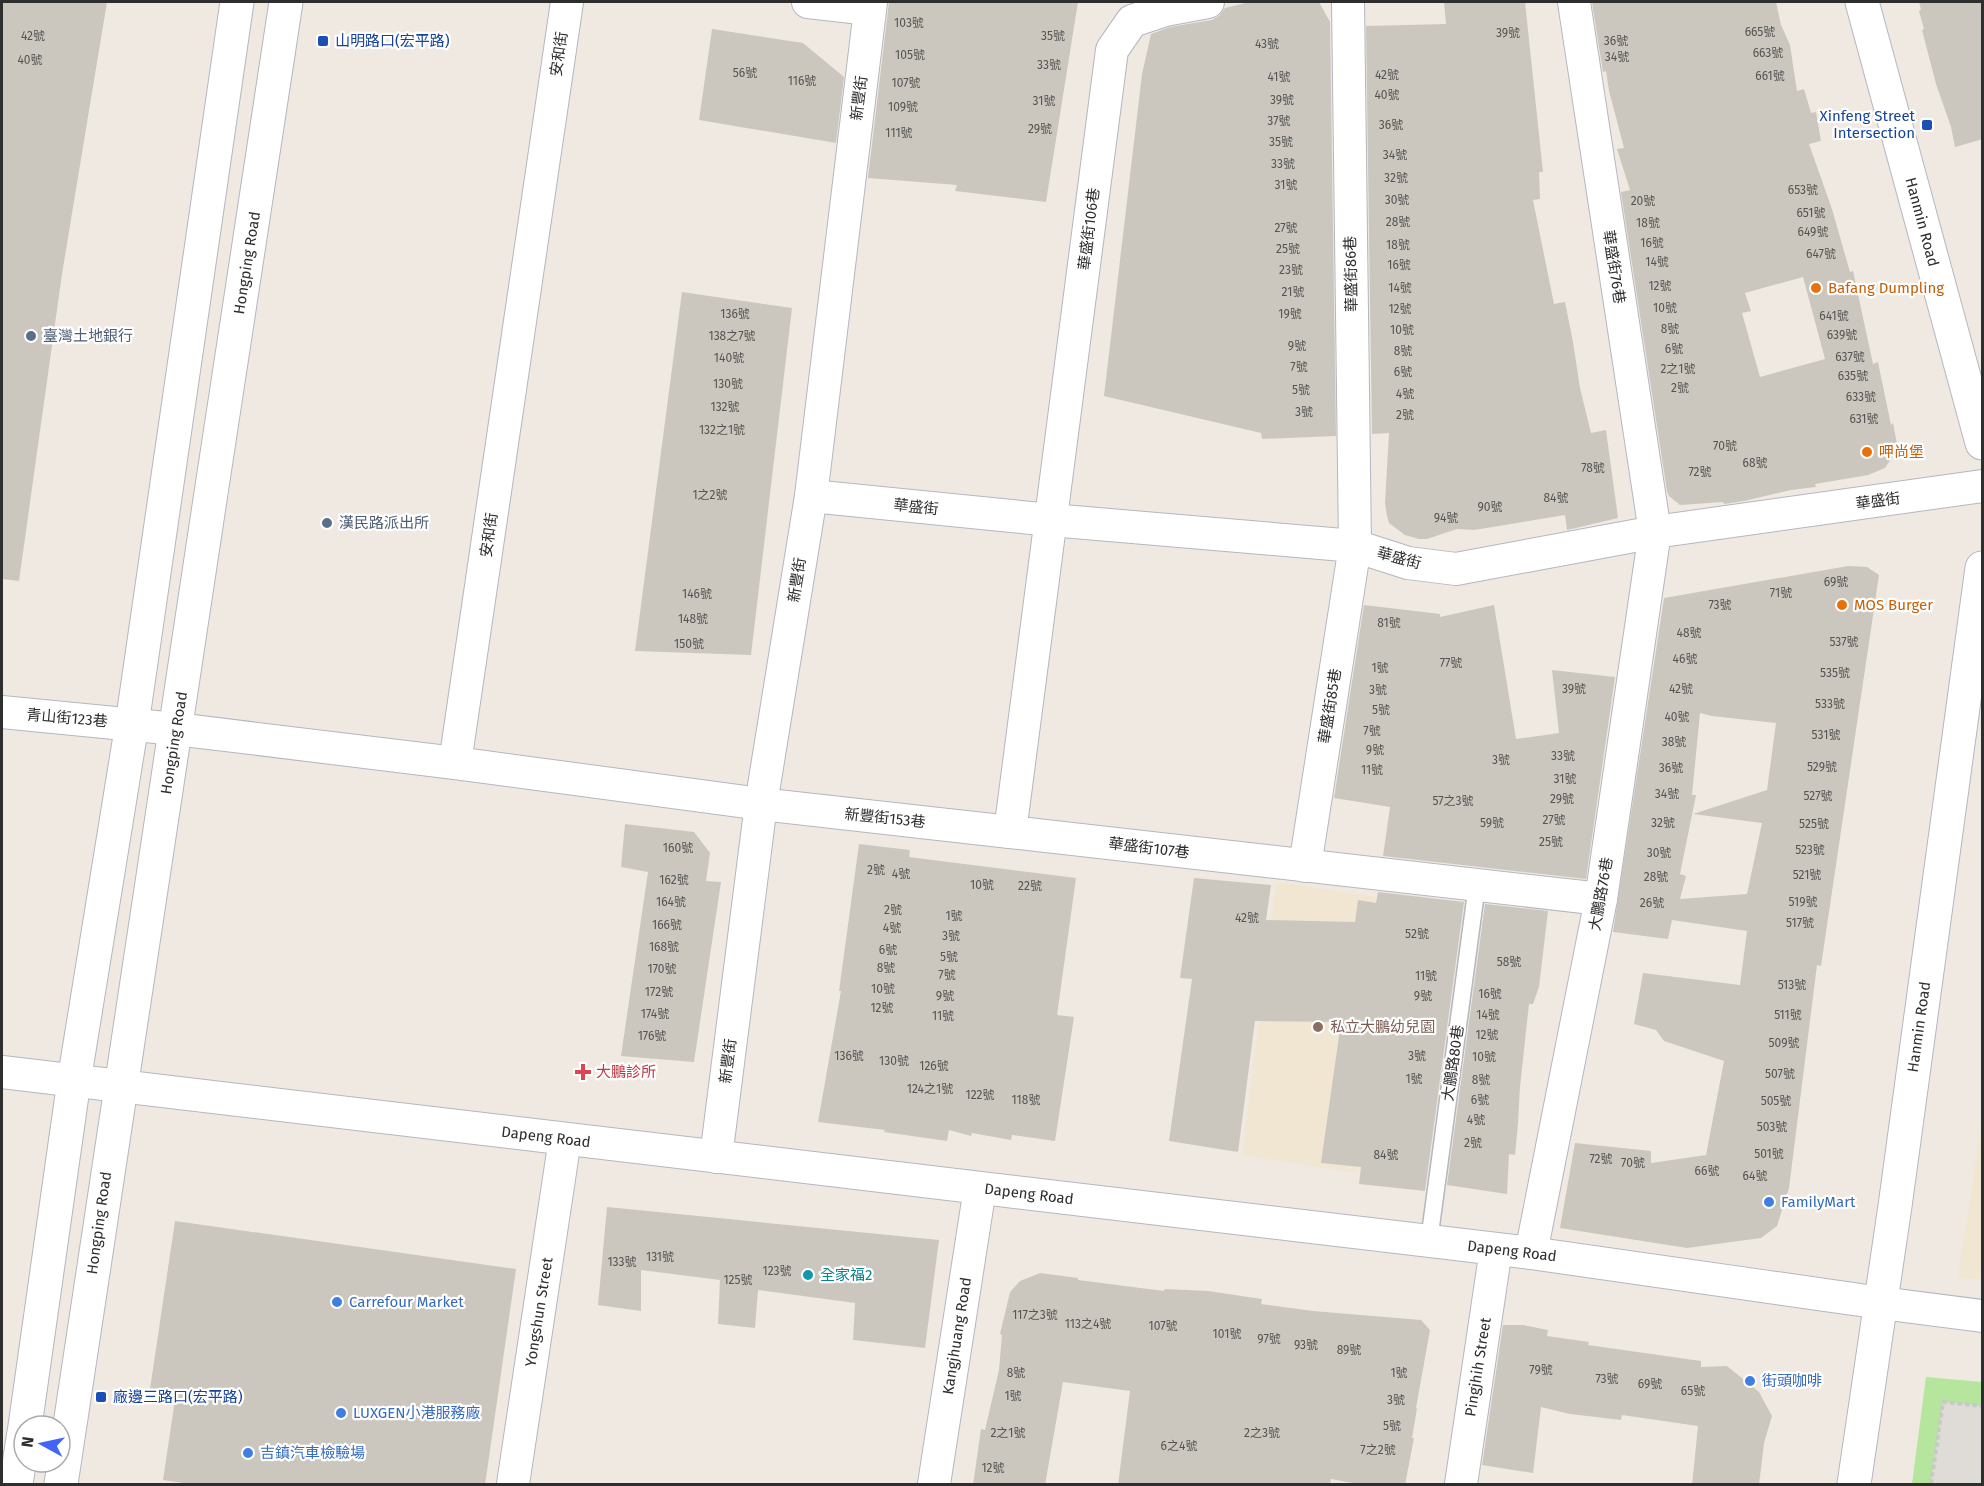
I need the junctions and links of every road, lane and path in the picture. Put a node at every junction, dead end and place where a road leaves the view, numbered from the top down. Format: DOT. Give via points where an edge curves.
graph roads {
  1 [pos="237,2"];
  2 [pos="286,2"];
  3 [pos="567,2"];
  4 [pos="808,2"];
  5 [pos="1208,2"];
  6 [pos="1348,2"];
  7 [pos="1574,2"];
  8 [pos="1862,2"];
  9 [pos="870,5"];
  10 [pos="1164,6"];
  11 [pos="1983,443"];
  12 [pos="1983,486"];
  13 [pos="811,496"];
  14 [pos="1051,520"];
  15 [pos="1655,532"];
  16 [pos="1355,546"];
  17 [pos="1983,568"];
  18 [pos="2,712"];
  19 [pos="132,724"];
  20 [pos="176,729"];
  21 [pos="455,763"];
  22 [pos="761,804"];
  23 [pos="1010,832"];
  24 [pos="1305,866"];
  25 [pos="1477,885"];
  26 [pos="1601,900"];
  27 [pos="2,1072"];
  28 [pos="74,1081"];
  29 [pos="120,1086"];
  30 [pos="565,1139"];
  31 [pos="716,1157"];
  32 [pos="980,1188"];
  33 [pos="1429,1241"];
  34 [pos="1496,1249"];
  35 [pos="1531,1253"];
  36 [pos="1881,1303"];
  37 [pos="1983,1316"];
  38 [pos="1983,1406"];
  39 [pos="27,1414"];
  40 [pos="61,1485"];
  41 [pos="513,1485"];
  42 [pos="934,1485"];
  43 [pos="1461,1485"];
  44 [pos="1854,1485"];
  45 [pos="1931,1485"];
  1 -- 19 [label="street"];
  2 -- 20 [label="street, Hongping Road"];
  3 -- 21 [label="street, 安和街"];
  4 -- 9 [label="street"];
  5 -- 10 [label="street, 華盛街106巷"];
  6 -- 16 [label="street, 華盛街86巷"];
  7 -- 15 [label="street, 華盛街76巷"];
  8 -- 11 [label="street, Hanmin Road"];
  9 -- 13 [label="street, 新豐街"];
  10 -- 14 [label="street, 華盛街106巷" via="1132,21 1112,50"];
  12 -- 15 [label="street, 華盛街"];
  13 -- 14 [label="street, 華盛街"];
  13 -- 22 [label="street, 新豐街"];
  14 -- 16 [label="street, 華盛街"];
  14 -- 23 [label="street"];
  15 -- 16 [label="street, 華盛街" via="1456,570 1408,563"];
  15 -- 26 [label="street, 大鵬路76巷"];
  16 -- 24 [label="street, 華盛街85巷"];
  17 -- 36 [label="street, Hanmin Road"];
  18 -- 19 [label="street, 青山街123巷"];
  19 -- 20 [label="street, 青山街123巷"];
  19 -- 28 [label="street"];
  20 -- 21 [label="street, 青山街123巷"];
  20 -- 29 [label="street, Hongping Road"];
  21 -- 22 [label="street"];
  22 -- 23 [label="street, 新豐街153巷"];
  22 -- 31 [label="street, 新豐街"];
  23 -- 24 [label="street, 華盛街107巷"];
  24 -- 25 [label="street, 華盛街107巷"];
  25 -- 26 [label="street, 華盛街107巷"];
  25 -- 33 [label="lane, 大鵬路80巷"];
  26 -- 35 [label="street, 大鵬路76巷"];
  27 -- 28 [label="street, Dapeng Road"];
  28 -- 29 [label="street, Dapeng Road"];
  28 -- 39 [label="street"];
  29 -- 30 [label="street, Dapeng Road"];
  29 -- 40 [label="street, Hongping Road"];
  30 -- 31 [label="street, Dapeng Road"];
  30 -- 41 [label="street, Yongshun Street"];
  31 -- 32 [label="street, Dapeng Road"];
  32 -- 33 [label="street, Dapeng Road"];
  32 -- 42 [label="street, Kangjhuang Road"];
  33 -- 34 [label="street, Dapeng Road"];
  34 -- 35 [label="street, Dapeng Road"];
  34 -- 43 [label="street, Pingjhih Street"];
  35 -- 36 [label="street, Dapeng Road"];
  36 -- 37 [label="street, Dapeng Road"];
  36 -- 44 [label="street, Hanmin Road"];
  38 -- 45 [label="path" via="1943,1402"];
}
